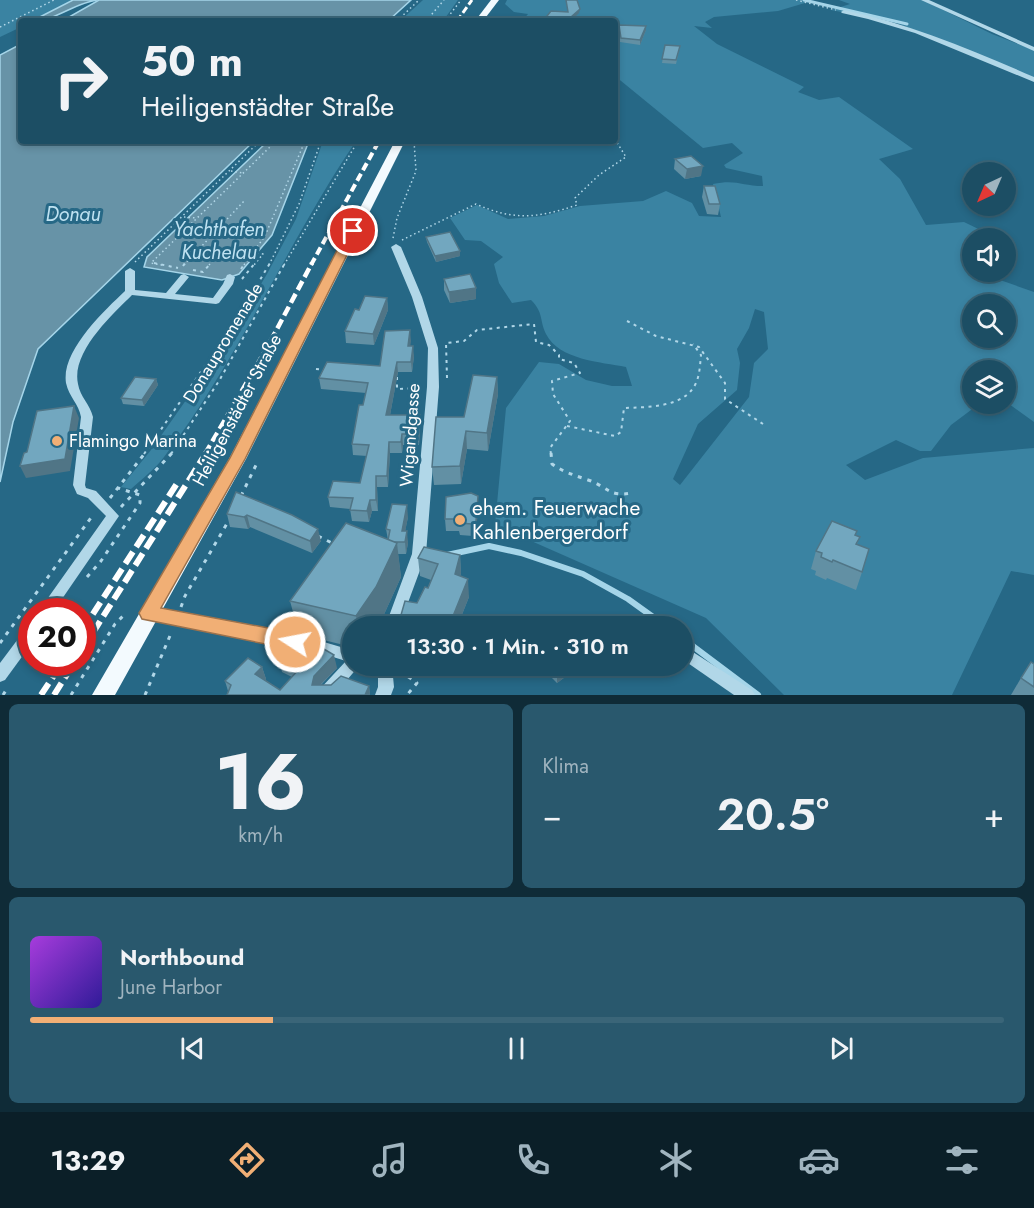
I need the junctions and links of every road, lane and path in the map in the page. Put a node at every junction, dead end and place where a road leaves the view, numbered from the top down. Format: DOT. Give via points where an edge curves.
graph roads {
  1 [pos="54,0"];
  2 [pos="419,0"];
  3 [pos="444,0"];
  4 [pos="461,0"];
  5 [pos="495,0"];
  6 [pos="796,0"];
  7 [pos="924,0"];
  8 [pos="844,12"];
  9 [pos="400,18"];
  10 [pos="429,18"];
  11 [pos="447,18"];
  12 [pos="482,18"];
  13 [pos="0,27"];
  14 [pos="1034,49"];
  15 [pos="1034,80"];
  16 [pos="258,144"];
  17 [pos="273,144"];
  18 [pos="304,144"];
  19 [pos="320,144"];
  20 [pos="356,144"];
  21 [pos="398,144"];
  22 [pos="414,144"];
  23 [pos="618,144"];
  24 [pos="230,171"];
  25 [pos="243,173"];
  26 [pos="244,200"];
  27 [pos="476,204"];
  28 [pos="183,216"];
  29 [pos="196,218"];
  30 [pos="398,244"];
  31 [pos="253,252"];
  32 [pos="218,255"];
  33 [pos="248,270"];
  34 [pos="130,271"];
  35 [pos="182,273"];
  36 [pos="229,281"];
  37 [pos="130,292"];
  38 [pos="168,296"];
  39 [pos="627,321"];
  40 [pos="693,344"];
  41 [pos="316,369"];
  42 [pos="326,370"];
  43 [pos="389,376"];
  44 [pos="433,387"];
  45 [pos="421,388"];
  46 [pos="763,424"];
  47 [pos="567,426"];
  48 [pos="258,461"];
  49 [pos="118,488"];
  50 [pos="632,492"];
  51 [pos="239,500"];
  52 [pos="103,505"];
  53 [pos="113,516"];
  54 [pos="231,516"];
  55 [pos="313,534"];
  56 [pos="344,549"];
  57 [pos="55,598"];
  58 [pos="149,613"];
  59 [pos="123,616"];
  60 [pos="396,616"];
  61 [pos="177,619"];
  62 [pos="0,643"];
  63 [pos="18,650"];
  64 [pos="342,657"];
  65 [pos="693,658"];
  66 [pos="342,670"];
  67 [pos="0,675"];
  68 [pos="385,676"];
  69 [pos="407,676"];
  70 [pos="71,695"];
  71 [pos="103,695"];
  72 [pos="145,695"];
  73 [pos="324,695"];
  74 [pos="383,695"];
  75 [pos="407,695"];
  76 [pos="747,695"];
  1 -- 13 [label="path"];
  2 -- 9 [label="path"];
  3 -- 10 [label="path"];
  4 -- 11 [label="path"];
  5 -- 12 [label="main road"];
  6 -- 8 [label="path"];
  7 -- 14 [label="street"];
  8 -- 15 [label="street" via="908,27"];
  16 -- 24 [label="path"];
  17 -- 25 [label="path"];
  18 -- 31 [label="path" via="265,236"];
  19 -- 49 [label="path" via="299,204 270,263 234,324"];
  20 -- 53 [label="path, Donaupromenade" via="306,225 253,323 167,460"];
  21 -- 58 [label="main road, Heiligenstädter Straße" via="237,459"];
  22 -- 30 [label="path" via="416,171 393,231 392,245"];
  23 -- 27 [label="path" via="626,157 574,198 577,205 545,215 512,217"];
  24 -- 25 [label="path"];
  24 -- 28 [label="path"];
  25 -- 29 [label="path"];
  26 -- 35 [label="path"];
  27 -- 30 [label="path"];
  28 -- 29 [label="path"];
  28 -- 34 [label="path"];
  29 -- 35 [label="path" via="151,263"];
  30 -- 44 [label="street, Wigandgasse" via="433,348"];
  31 -- 33 [label="path" via="240,269"];
  31 -- 33 [label="path" via="263,254"];
  32 -- 35 [label="path" via="203,272"];
  33 -- 36 [label="path" via="241,280"];
  34 -- 37 [label="street"];
  35 -- 38 [label="street"];
  36 -- 38 [label="street" via="216,301"];
  37 -- 38 [label="street"];
  37 -- 52 [label="street" via="95,327 71,371 74,393 86,407 87,417 79,485 81,491 92,494"];
  39 -- 40 [label="path" via="656,336"];
  40 -- 46 [label="path" via="725,383 725,399"];
  40 -- 47 [label="path" via="701,355 698,375 694,386 680,399 624,408 621,432 615,436"];
  41 -- 42 [label="path"];
  43 -- 45 [label="path" via="398,377 397,389"];
  44 -- 47 [label="path" via="446,390 447,344 464,341 477,330 534,324 536,342 549,345 559,359 574,363 580,374 552,381 553,394 570,421"];
  44 -- 60 [label="street, Wigandgasse" via="419,554"];
  47 -- 50 [label="path" via="550,448 552,464 608,492"];
  48 -- 51 [label="path"];
  52 -- 53 [label="street"];
  52 -- 62 [label="path"];
  53 -- 57 [label="street"];
  54 -- 61 [label="path" via="185,596"];
  55 -- 56 [label="path"];
  58 -- 61 [label="street"];
  58 -- 71 [label="main road, Heiligenstädter Straße"];
  59 -- 70 [label="path"];
  61 -- 64 [label="street" via="317,646"];
  61 -- 72 [label="path"];
  63 -- 67 [label="street"];
  65 -- 76 [label="street"];
  66 -- 73 [label="street"];
  68 -- 74 [label="street"];
  69 -- 75 [label="path" via="417,683"];
}
